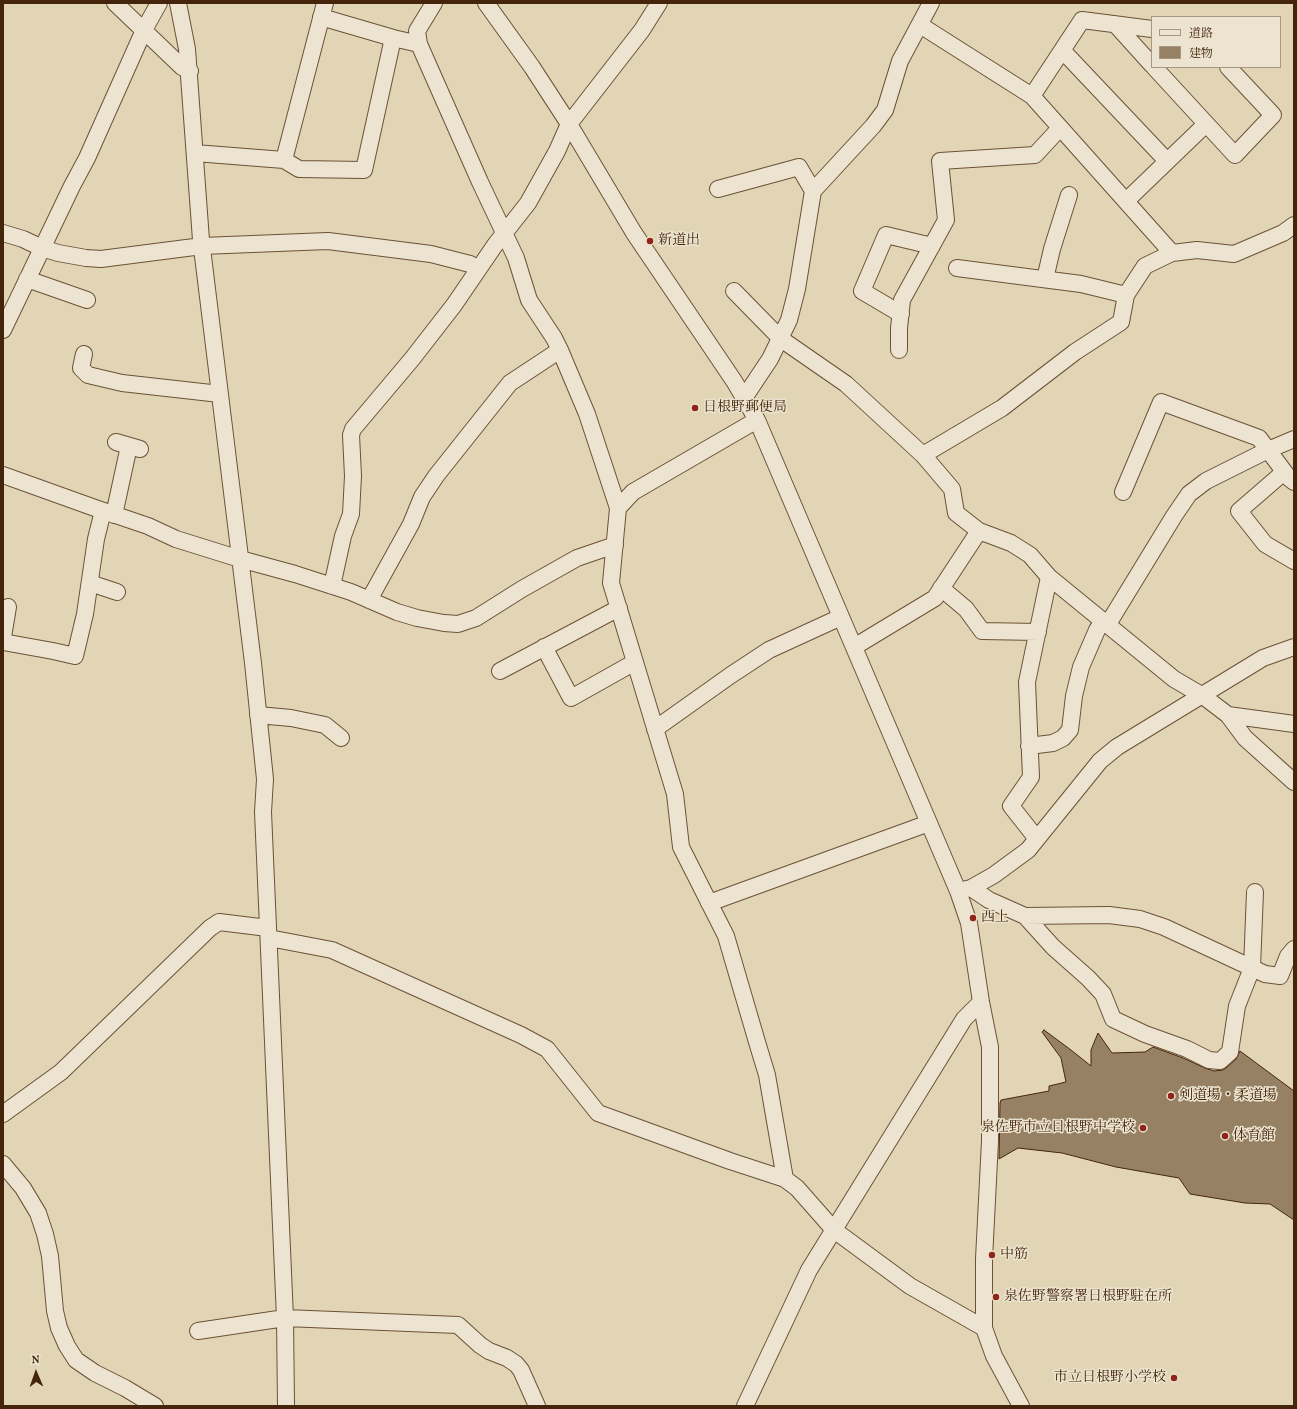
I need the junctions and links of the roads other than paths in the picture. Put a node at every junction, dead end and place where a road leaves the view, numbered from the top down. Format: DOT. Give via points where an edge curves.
graph roads {
  1 [pos="115,3"];
  2 [pos="159,3"];
  3 [pos="178,3"];
  4 [pos="434,3"];
  5 [pos="486,3"];
  6 [pos="931,3"];
  7 [pos="656,4"];
  8 [pos="323,10"];
  9 [pos="920,24"];
  10 [pos="1115,24"];
  11 [pos="1151,29"];
  12 [pos="144,30"];
  13 [pos="393,38"];
  14 [pos="419,44"];
  15 [pos="1062,50"];
  16 [pos="1151,64"];
  17 [pos="1155,68"];
  18 [pos="1229,68"];
  19 [pos="190,71"];
  20 [pos="1032,96"];
  21 [pos="569,124"];
  22 [pos="1206,124"];
  23 [pos="1060,128"];
  24 [pos="195,153"];
  25 [pos="284,160"];
  26 [pos="1167,162"];
  27 [pos="718,189"];
  28 [pos="813,191"];
  29 [pos="1068,195"];
  30 [pos="1126,201"];
  31 [pos="1294,225"];
  32 [pos="3,233"];
  33 [pos="503,234"];
  34 [pos="202,246"];
  35 [pos="932,246"];
  36 [pos="42,248"];
  37 [pos="1172,253"];
  38 [pos="957,268"];
  39 [pos="477,269"];
  40 [pos="27,279"];
  41 [pos="1045,280"];
  42 [pos="734,291"];
  43 [pos="1126,295"];
  44 [pos="88,300"];
  45 [pos="901,314"];
  46 [pos="3,330"];
  47 [pos="780,339"];
  48 [pos="560,350"];
  49 [pos="899,350"];
  50 [pos="84,354"];
  51 [pos="220,394"];
  52 [pos="744,398"];
  53 [pos="757,420"];
  54 [pos="1294,439"];
  55 [pos="128,446"];
  56 [pos="1268,450"];
  57 [pos="922,455"];
  58 [pos="3,475"];
  59 [pos="1289,477"];
  60 [pos="1123,492"];
  61 [pos="618,508"];
  62 [pos="108,513"];
  63 [pos="979,531"];
  64 [pos="614,545"];
  65 [pos="240,559"];
  66 [pos="1294,561"];
  67 [pos="1049,577"];
  68 [pos="90,583"];
  69 [pos="332,586"];
  70 [pos="940,588"];
  71 [pos="117,592"];
  72 [pos="369,600"];
  73 [pos="8,607"];
  74 [pos="619,608"];
  75 [pos="841,617"];
  76 [pos="1106,622"];
  77 [pos="1038,632"];
  78 [pos="3,637"];
  79 [pos="3,642"];
  80 [pos="544,647"];
  81 [pos="854,647"];
  82 [pos="1294,647"];
  83 [pos="635,662"];
  84 [pos="500,671"];
  85 [pos="1203,696"];
  86 [pos="1228,714"];
  87 [pos="258,715"];
  88 [pos="1294,724"];
  89 [pos="655,729"];
  90 [pos="341,738"];
  91 [pos="1029,746"];
  92 [pos="1294,782"];
  93 [pos="929,823"];
  94 [pos="1037,839"];
  95 [pos="964,889"];
  96 [pos="1255,892"];
  97 [pos="709,903"];
  98 [pos="1025,916"];
  99 [pos="269,933"];
  100 [pos="1294,949"];
  101 [pos="1252,968"];
  102 [pos="980,1002"];
  103 [pos="3,1114"];
  104 [pos="3,1164"];
  105 [pos="785,1180"];
  106 [pos="834,1230"];
  107 [pos="285,1318"];
  108 [pos="984,1328"];
  109 [pos="198,1331"];
  110 [pos="155,1406"];
  111 [pos="286,1406"];
  112 [pos="537,1406"];
  113 [pos="745,1406"];
  114 [pos="1021,1406"];
  1 -- 12 [label="street"];
  2 -- 12 [label="street"];
  3 -- 19 [label="street"];
  4 -- 14 [label="street" via="417,31"];
  5 -- 21 [label="street"];
  6 -- 9 [label="street"];
  7 -- 21 [label="street" via="642,30"];
  8 -- 13 [label="street"];
  8 -- 25 [label="street"];
  9 -- 20 [label="street"];
  9 -- 28 [label="street" via="900,61 884,110 873,126"];
  10 -- 11 [label="street"];
  10 -- 15 [label="street" via="1082,20"];
  10 -- 16 [label="street"];
  12 -- 19 [label="street" via="182,67"];
  12 -- 36 [label="street" via="88,158"];
  13 -- 14 [label="street"];
  13 -- 25 [label="street" via="364,170 299,170"];
  14 -- 33 [label="street"];
  15 -- 20 [label="street"];
  15 -- 26 [label="street"];
  17 -- 22 [label="street"];
  18 -- 22 [label="street" via="1273,115 1235,155"];
  19 -- 24 [label="street"];
  20 -- 23 [label="street"];
  21 -- 33 [label="street" via="528,203"];
  21 -- 52 [label="street" via="634,233"];
  22 -- 26 [label="street"];
  23 -- 30 [label="street"];
  23 -- 35 [label="street" via="1035,155 940,161 946,220"];
  24 -- 25 [label="street"];
  24 -- 34 [label="street"];
  26 -- 30 [label="street"];
  27 -- 28 [label="street" via="800,167"];
  28 -- 47 [label="street" via="797,289 789,320"];
  29 -- 41 [label="street"];
  30 -- 37 [label="street"];
  31 -- 37 [label="street" via="1283,233 1234,254 1197,250"];
  32 -- 36 [label="street"];
  33 -- 39 [label="street"];
  33 -- 48 [label="street" via="516,258 529,300"];
  34 -- 36 [label="street" via="101,259"];
  34 -- 39 [label="street" via="328,241 431,254 470,264"];
  34 -- 51 [label="street"];
  35 -- 45 [label="street" via="902,300"];
  35 -- 45 [label="street" via="886,235 862,291"];
  36 -- 40 [label="street"];
  37 -- 43 [label="street" via="1145,266"];
  38 -- 41 [label="street"];
  39 -- 69 [label="street" via="454,305 353,429 351,514 343,536"];
  40 -- 44 [label="street"];
  40 -- 46 [label="street"];
  41 -- 43 [label="street" via="1082,284"];
  42 -- 47 [label="street"];
  43 -- 57 [label="street" via="1122,322 1075,352 1002,408"];
  45 -- 49 [label="street"];
  47 -- 52 [label="street"];
  47 -- 57 [label="street" via="846,384"];
  48 -- 61 [label="street" via="587,414"];
  48 -- 72 [label="street" via="510,383 436,476 422,497 411,524"];
  50 -- 51 [label="street" via="81,368 88,375 122,383"];
  51 -- 65 [label="street"];
  52 -- 53 [label="street"];
  53 -- 61 [label="street" via="633,492"];
  53 -- 75 [label="street"];
  54 -- 56 [label="street"];
  55 -- 62 [label="street"];
  56 -- 59 [label="street"];
  56 -- 60 [label="street" via="1259,438 1161,402"];
  56 -- 76 [label="street" via="1206,481 1189,494"];
  57 -- 63 [label="street" via="952,489 956,513"];
  58 -- 62 [label="street"];
  59 -- 66 [label="street" via="1239,511 1265,544"];
  61 -- 64 [label="street"];
  62 -- 65 [label="street" via="148,526 176,539"];
  62 -- 68 [label="street" via="96,539"];
  63 -- 67 [label="street" via="1011,543 1030,555"];
  63 -- 70 [label="street"];
  64 -- 72 [label="street" via="577,558 476,618 458,624 417,618"];
  64 -- 74 [label="street" via="611,583"];
  65 -- 69 [label="street"];
  65 -- 87 [label="street"];
  67 -- 76 [label="street"];
  67 -- 77 [label="street"];
  68 -- 71 [label="street"];
  68 -- 79 [label="street" via="75,656"];
  69 -- 72 [label="street"];
  70 -- 77 [label="street" via="966,609 982,631"];
  70 -- 81 [label="street" via="935,598"];
  73 -- 78 [label="street"];
  74 -- 80 [label="street"];
  74 -- 83 [label="street"];
  75 -- 81 [label="street"];
  75 -- 89 [label="street" via="769,650"];
  76 -- 85 [label="street" via="1174,679"];
  76 -- 91 [label="street" via="1097,630 1081,668 1074,696 1070,730 1063,738 1053,743"];
  77 -- 91 [label="street" via="1027,682"];
  80 -- 83 [label="street" via="571,698"];
  80 -- 84 [label="street"];
  81 -- 93 [label="street"];
  82 -- 85 [label="street" via="1263,658"];
  83 -- 89 [label="street"];
  85 -- 86 [label="street"];
  85 -- 94 [label="street" via="1117,747 1100,761"];
  86 -- 88 [label="street"];
  86 -- 92 [label="street" via="1244,738"];
  87 -- 90 [label="street" via="325,725"];
  87 -- 99 [label="street" via="265,779 263,812"];
  89 -- 97 [label="street" via="674,794 681,847"];
  91 -- 94 [label="street" via="1031,777 1011,806"];
  93 -- 95 [label="street"];
  93 -- 97 [label="street"];
  94 -- 95 [label="street" via="1028,850 994,875"];
  95 -- 98 [label="street"];
  95 -- 102 [label="street"];
  96 -- 101 [label="street"];
  97 -- 105 [label="street" via="726,936 767,1075"];
  98 -- 101 [label="street" via="1109,915 1140,919 1164,927"];
  98 -- 101 [label="street" via="1053,947 1104,994 1113,1019 1209,1060 1220,1061 1230,1052 1237,1006"];
  99 -- 103 [label="street" via="219,922 210,928 61,1072"];
  99 -- 105 [label="street" via="332,950 547,1049 598,1112"];
  99 -- 107 [label="street"];
  100 -- 101 [label="street" via="1288,956 1280,976 1265,974"];
  102 -- 106 [label="street" via="964,1019"];
  102 -- 108 [label="street" via="990,1047 990,1141 984,1259"];
  104 -- 110 [label="street" via="23,1188 38,1213 50,1256 58,1328 67,1346 76,1360 95,1373"];
  105 -- 106 [label="street" via="797,1188"];
  106 -- 108 [label="street" via="910,1286"];
  106 -- 113 [label="street" via="810,1270"];
  107 -- 109 [label="street"];
  107 -- 111 [label="street"];
  107 -- 112 [label="street" via="458,1325 480,1345 507,1358 522,1370"];
  108 -- 114 [label="street" via="994,1356"];
}
